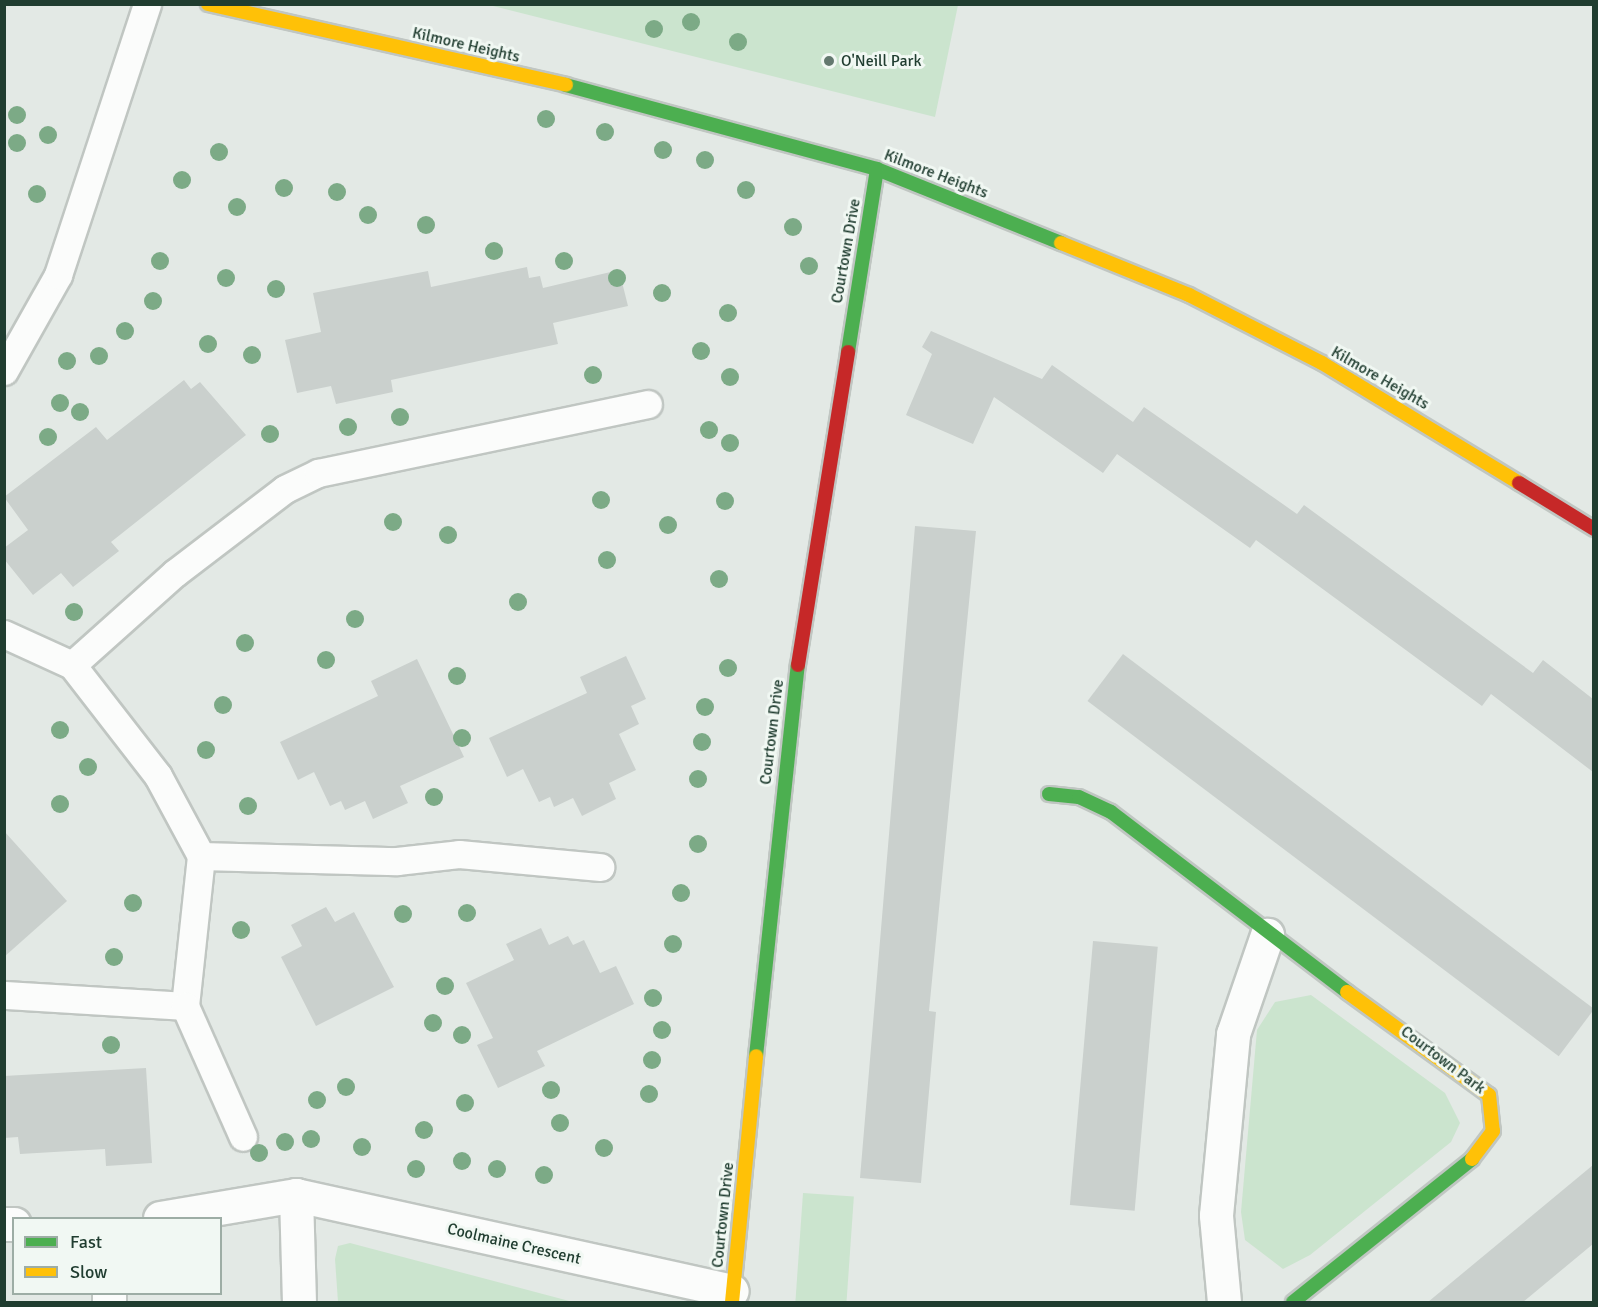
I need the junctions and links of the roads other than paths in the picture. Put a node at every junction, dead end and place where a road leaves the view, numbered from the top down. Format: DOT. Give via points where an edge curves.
graph roads {
  1 [pos="147,4"];
  2 [pos="208,4"];
  3 [pos="877,169"];
  4 [pos="4,371"];
  5 [pos="648,404"];
  6 [pos="1593,529"];
  7 [pos="4,634"];
  8 [pos="72,665"];
  9 [pos="1049,794"];
  10 [pos="201,856"];
  11 [pos="600,867"];
  12 [pos="1267,935"];
  13 [pos="4,994"];
  14 [pos="185,1006"];
  15 [pos="243,1137"];
  16 [pos="296,1196"];
  17 [pos="166,1217"];
  18 [pos="732,1297"];
  19 [pos="299,1302"];
  20 [pos="1224,1302"];
  21 [pos="1293,1302"];
  1 -- 4 [label="lane" via="58,275 29,336"];
  2 -- 3 [label="street, Kilmore Heights" via="656,105"];
  3 -- 6 [label="street, Kilmore Heights" via="1189,296 1332,369"];
  3 -- 18 [label="street, Courtown Drive" via="789,720"];
  5 -- 8 [label="lane" via="318,473 285,489 184,566"];
  7 -- 8 [label="lane"];
  8 -- 10 [label="lane" via="158,776"];
  9 -- 12 [label="street, Courtown Park" via="1079,797 1111,812"];
  10 -- 11 [label="lane" via="397,861 459,854"];
  10 -- 14 [label="lane"];
  12 -- 20 [label="street" via="1233,1034 1216,1215"];
  12 -- 21 [label="street, Courtown Park" via="1475,1080 1489,1095 1494,1111 1493,1131 1465,1168"];
  13 -- 14 [label="lane"];
  14 -- 15 [label="lane"];
  16 -- 17 [label="street, Coolmaine Crescent"];
  16 -- 18 [label="street, Coolmaine Crescent"];
  16 -- 19 [label="street"];
}
